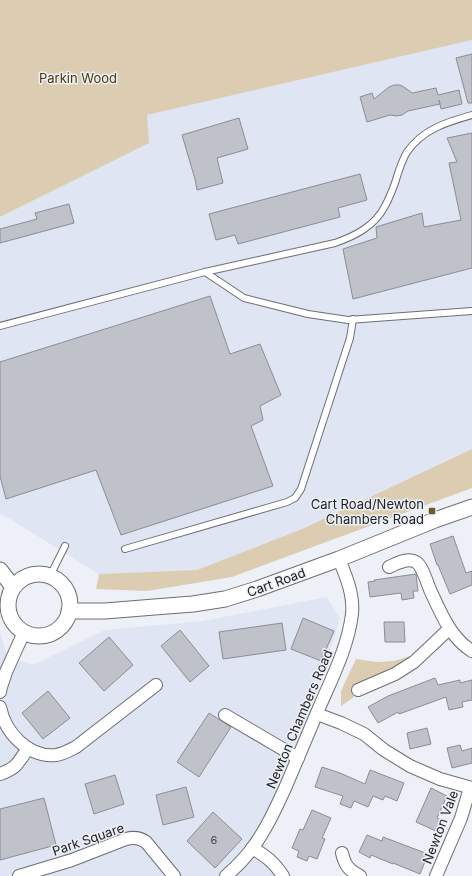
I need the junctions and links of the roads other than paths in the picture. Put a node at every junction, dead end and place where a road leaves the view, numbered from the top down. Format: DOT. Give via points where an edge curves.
graph roads {
  1 [pos="472,115"];
  2 [pos="205,272"];
  3 [pos="472,311"];
  4 [pos="353,319"];
  5 [pos="0,326"];
  6 [pos="472,507"];
  7 [pos="66,546"];
  8 [pos="125,550"];
  9 [pos="339,559"];
  10 [pos="389,567"];
  11 [pos="0,570"];
  12 [pos="50,576"];
  13 [pos="13,587"];
  14 [pos="69,611"];
  15 [pos="450,629"];
  16 [pos="24,632"];
  17 [pos="472,651"];
  18 [pos="156,685"];
  19 [pos="358,690"];
  20 [pos="0,692"];
  21 [pos="0,707"];
  22 [pos="317,714"];
  23 [pos="225,715"];
  24 [pos="28,748"];
  25 [pos="298,758"];
  26 [pos="0,774"];
  27 [pos="471,788"];
  28 [pos="252,848"];
  29 [pos="342,853"];
  30 [pos="19,876"];
  31 [pos="174,876"];
  32 [pos="226,876"];
  33 [pos="283,876"];
  34 [pos="360,876"];
  35 [pos="436,876"];
  1 -- 2 [label="lane" via="435,128 415,144 403,161 385,208 368,227 335,244"];
  2 -- 4 [label="lane" via="244,298 308,314"];
  2 -- 5 [label="lane"];
  3 -- 4 [label="lane"];
  4 -- 8 [label="lane" via="350,338 301,489 294,498"];
  6 -- 9 [label="street, Cart Road"];
  7 -- 12 [label="lane"];
  9 -- 14 [label="street, Cart Road" via="225,599 184,605"];
  9 -- 22 [label="street, Newton Chambers Road" via="349,587 352,612 343,650"];
  10 -- 15 [label="street" via="410,560 420,566"];
  11 -- 13 [label="street"];
  12 -- 13 [label="street" via="30,575"];
  12 -- 14 [label="street" via="66,590"];
  13 -- 16 [label="street" via="9,596 9,614"];
  14 -- 16 [label="street" via="64,623 46,635 36,636"];
  15 -- 17 [label="street" via="457,639"];
  15 -- 19 [label="street" via="414,662 395,674"];
  16 -- 20 [label="street"];
  18 -- 24 [label="street" via="71,750 55,755"];
  21 -- 24 [label="street" via="10,731"];
  22 -- 25 [label="street, Newton Chambers Road"];
  22 -- 27 [label="street" via="364,734 410,766 440,779"];
  23 -- 25 [label="street"];
  24 -- 26 [label="street" via="12,770"];
  25 -- 28 [label="street, Newton Chambers Road" via="269,820"];
  27 -- 35 [label="street, Newton Vale"];
  28 -- 32 [label="street, Newton Chambers Road"];
  28 -- 33 [label="street" via="274,864"];
  29 -- 34 [label="street" via="348,868"];
  30 -- 31 [label="street, Park Square" via="133,838 146,842"];
}
